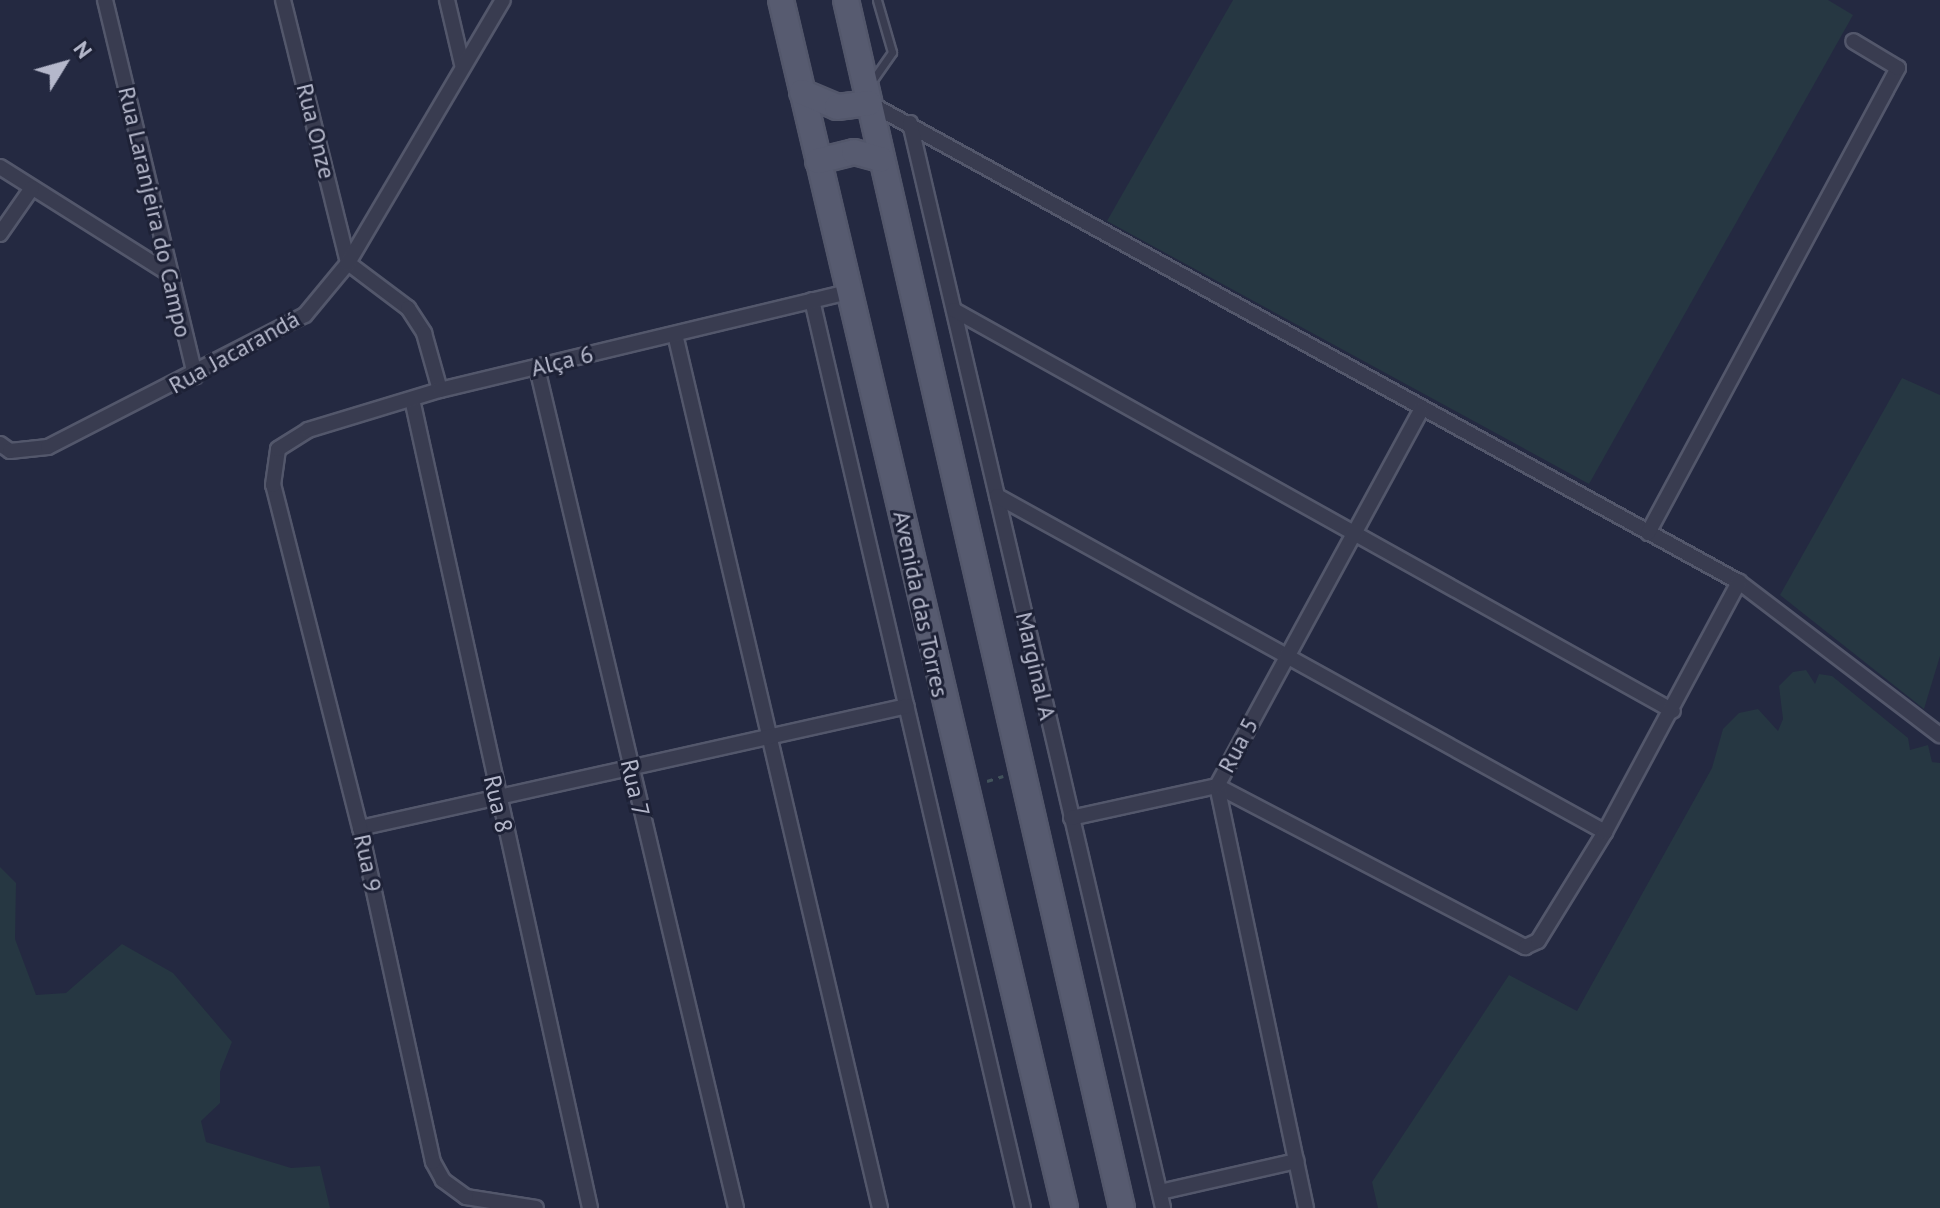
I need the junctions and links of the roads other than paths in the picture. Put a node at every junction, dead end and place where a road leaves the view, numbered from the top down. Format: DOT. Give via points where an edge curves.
graph roads {
  1 [pos="105,0"];
  2 [pos="283,0"];
  3 [pos="447,0"];
  4 [pos="503,0"];
  5 [pos="781,0"];
  6 [pos="846,0"];
  7 [pos="877,0"];
  8 [pos="1853,41"];
  9 [pos="462,64"];
  10 [pos="802,92"];
  11 [pos="867,96"];
  12 [pos="910,123"];
  13 [pos="881,159"];
  14 [pos="818,161"];
  15 [pos="0,167"];
  16 [pos="32,188"];
  17 [pos="0,234"];
  18 [pos="348,263"];
  19 [pos="167,272"];
  20 [pos="853,291"];
  21 [pos="812,300"];
  22 [pos="954,310"];
  23 [pos="675,334"];
  24 [pos="537,368"];
  25 [pos="195,376"];
  26 [pos="440,390"];
  27 [pos="412,399"];
  28 [pos="1421,411"];
  29 [pos="0,444"];
  30 [pos="278,449"];
  31 [pos="997,496"];
  32 [pos="1358,532"];
  33 [pos="1648,533"];
  34 [pos="1739,582"];
  35 [pos="1285,655"];
  36 [pos="907,706"];
  37 [pos="1673,711"];
  38 [pos="1940,735"];
  39 [pos="771,736"];
  40 [pos="630,767"];
  41 [pos="1217,786"];
  42 [pos="496,797"];
  43 [pos="1071,818"];
  44 [pos="360,828"];
  45 [pos="1605,832"];
  46 [pos="1297,1161"];
  47 [pos="1160,1192"];
  48 [pos="536,1208"];
  49 [pos="590,1208"];
  50 [pos="736,1208"];
  51 [pos="880,1208"];
  52 [pos="1023,1208"];
  53 [pos="1065,1208"];
  54 [pos="1122,1208"];
  55 [pos="1163,1208"];
  56 [pos="1306,1208"];
  1 -- 19 [label="street, Rua Laranjeira do Campo"];
  2 -- 18 [label="street, Rua Onze"];
  3 -- 9 [label="street"];
  4 -- 9 [label="street, Rua Jacarandá"];
  5 -- 10 [label="main road, Avenida das Torres"];
  6 -- 11 [label="main road"];
  7 -- 11 [label="lane" via="892,52"];
  8 -- 33 [label="street" via="1898,68"];
  9 -- 18 [label="street, Rua Jacarandá"];
  10 -- 11 [label="main road" via="837,107"];
  10 -- 14 [label="main road, Avenida das Torres"];
  11 -- 12 [label="street"];
  11 -- 13 [label="main road"];
  12 -- 22 [label="street, Marginal A"];
  12 -- 28 [label="street"];
  13 -- 14 [label="main road" via="854,152"];
  13 -- 54 [label="main road"];
  14 -- 20 [label="main road, Avenida das Torres"];
  15 -- 16 [label="street"];
  16 -- 17 [label="street"];
  16 -- 19 [label="street"];
  18 -- 25 [label="street, Rua Jacarandá" via="305,315"];
  18 -- 26 [label="street" via="408,308 424,333"];
  19 -- 25 [label="street, Rua Laranjeira do Campo"];
  20 -- 21 [label="street, Alça 6"];
  20 -- 53 [label="main road, Avenida das Torres" via="963,787"];
  21 -- 23 [label="street, Alça 6"];
  21 -- 36 [label="street"];
  22 -- 31 [label="street, Marginal A"];
  22 -- 32 [label="street"];
  23 -- 24 [label="street, Alça 6"];
  23 -- 39 [label="street"];
  24 -- 26 [label="street, Alça 6"];
  24 -- 40 [label="street, Rua 7"];
  25 -- 29 [label="street, Rua Jacarandá" via="48,447 10,451"];
  26 -- 27 [label="street, Alça 6"];
  27 -- 30 [label="street, Alça 6" via="308,430"];
  27 -- 42 [label="street, Rua 8"];
  28 -- 32 [label="street, Rua 5"];
  28 -- 33 [label="street"];
  30 -- 44 [label="street, Rua 9" via="273,485"];
  31 -- 35 [label="street"];
  31 -- 43 [label="street, Marginal A"];
  32 -- 35 [label="street, Rua 5"];
  32 -- 37 [label="street"];
  33 -- 34 [label="street"];
  34 -- 37 [label="street"];
  34 -- 38 [label="street"];
  35 -- 41 [label="street, Rua 5"];
  35 -- 45 [label="street"];
  36 -- 39 [label="street"];
  36 -- 52 [label="street"];
  37 -- 45 [label="street"];
  39 -- 40 [label="street"];
  39 -- 51 [label="street"];
  40 -- 42 [label="street"];
  40 -- 50 [label="street, Rua 7"];
  41 -- 43 [label="street"];
  41 -- 45 [label="street" via="1525,947 1538,941"];
  41 -- 46 [label="street, Rua 5"];
  42 -- 44 [label="street"];
  42 -- 49 [label="street, Rua 8"];
  43 -- 47 [label="street, Marginal A"];
  44 -- 48 [label="street, Rua 9" via="433,1162 443,1180 466,1197"];
  46 -- 47 [label="street"];
  46 -- 56 [label="street, Rua 5"];
  47 -- 55 [label="street, Marginal A"];
}
